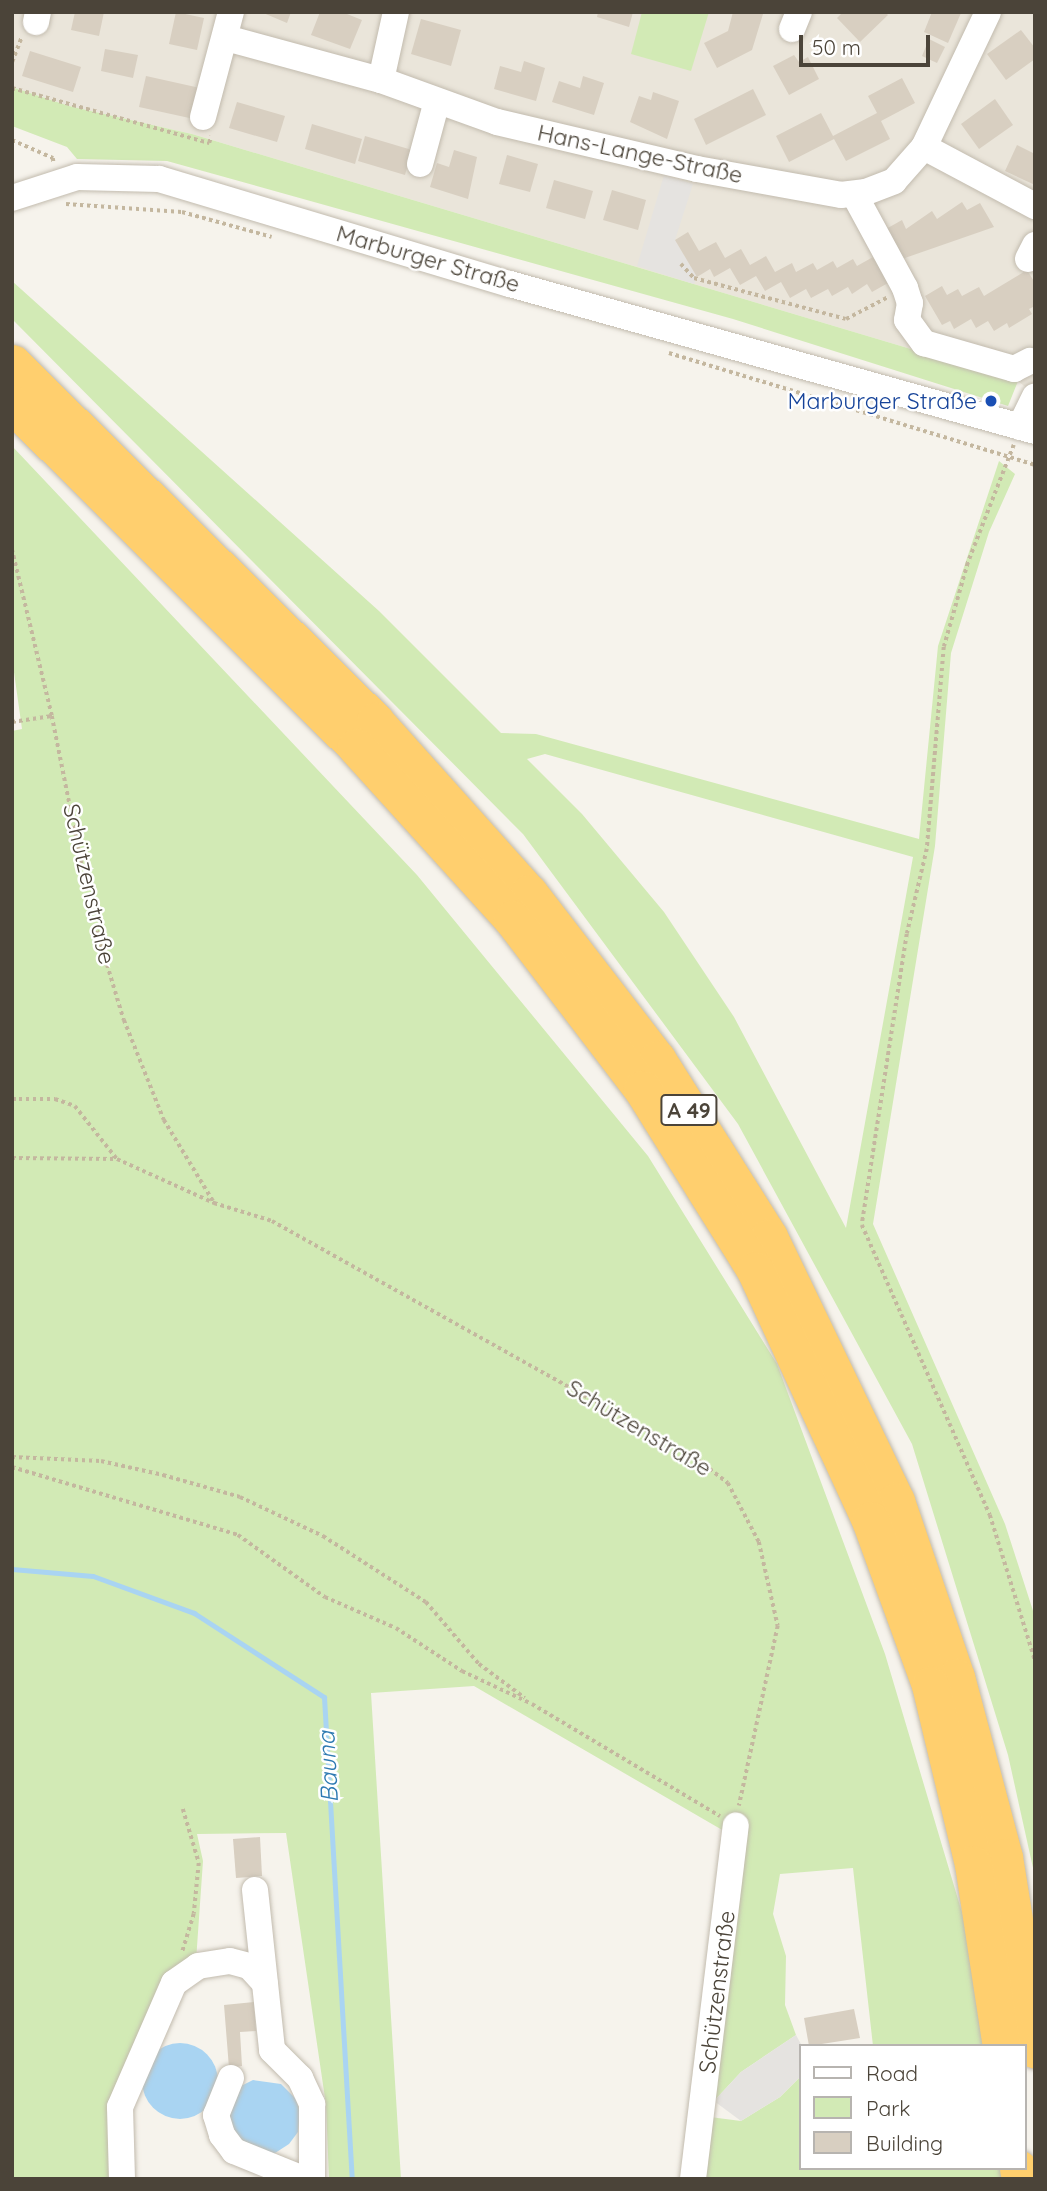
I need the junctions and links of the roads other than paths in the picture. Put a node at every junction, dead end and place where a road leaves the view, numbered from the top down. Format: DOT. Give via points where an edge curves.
graph roads {
  1 [pos="397,12"];
  2 [pos="988,12"];
  3 [pos="229,25"];
  4 [pos="381,80"];
  5 [pos="437,100"];
  6 [pos="208,124"];
  7 [pos="924,147"];
  8 [pos="420,164"];
  9 [pos="15,190"];
  10 [pos="854,194"];
  11 [pos="1035,206"];
  12 [pos="1030,361"];
  13 [pos="12,363"];
  14 [pos="1035,396"];
  15 [pos="12,404"];
  16 [pos="1027,429"];
  17 [pos="736,1826"];
  18 [pos="255,1890"];
  19 [pos="265,1983"];
  20 [pos="1001,2044"];
  21 [pos="1035,2050"];
  22 [pos="231,2078"];
  23 [pos="122,2179"];
  24 [pos="303,2179"];
  25 [pos="312,2179"];
  26 [pos="693,2179"];
  1 -- 4 [label="street"];
  2 -- 7 [label="street, Hans-Lange-Straße"];
  3 -- 4 [label="street, Hans-Lange-Straße"];
  3 -- 6 [label="street"];
  4 -- 5 [label="street, Hans-Lange-Straße"];
  5 -- 8 [label="street"];
  5 -- 10 [label="street, Hans-Lange-Straße" via="497,122 697,169"];
  7 -- 10 [label="street, Hans-Lange-Straße" via="894,181"];
  7 -- 11 [label="street"];
  9 -- 16 [label="street, Marburger Straße" via="77,177 159,179 510,284"];
  10 -- 12 [label="street" via="905,288 910,303 907,320 923,343 1014,369"];
  13 -- 21 [label="highway, A 49" via="375,721 529,893 657,1059 769,1237 896,1502 956,1677 1004,1857"];
  14 -- 16 [label="street"];
  15 -- 20 [label="highway, A 49" via="356,747 512,919 642,1089 755,1270 870,1520 930,1685 973,1864"];
  17 -- 26 [label="street, Schützenstraße"];
  18 -- 19 [label="street"];
  19 -- 23 [label="street" via="249,1966 230,1961 198,1966 174,1983 120,2107"];
  19 -- 25 [label="street" via="272,2050 300,2078 312,2104"];
  22 -- 24 [label="street" via="216,2115 222,2135 234,2151"];
}
